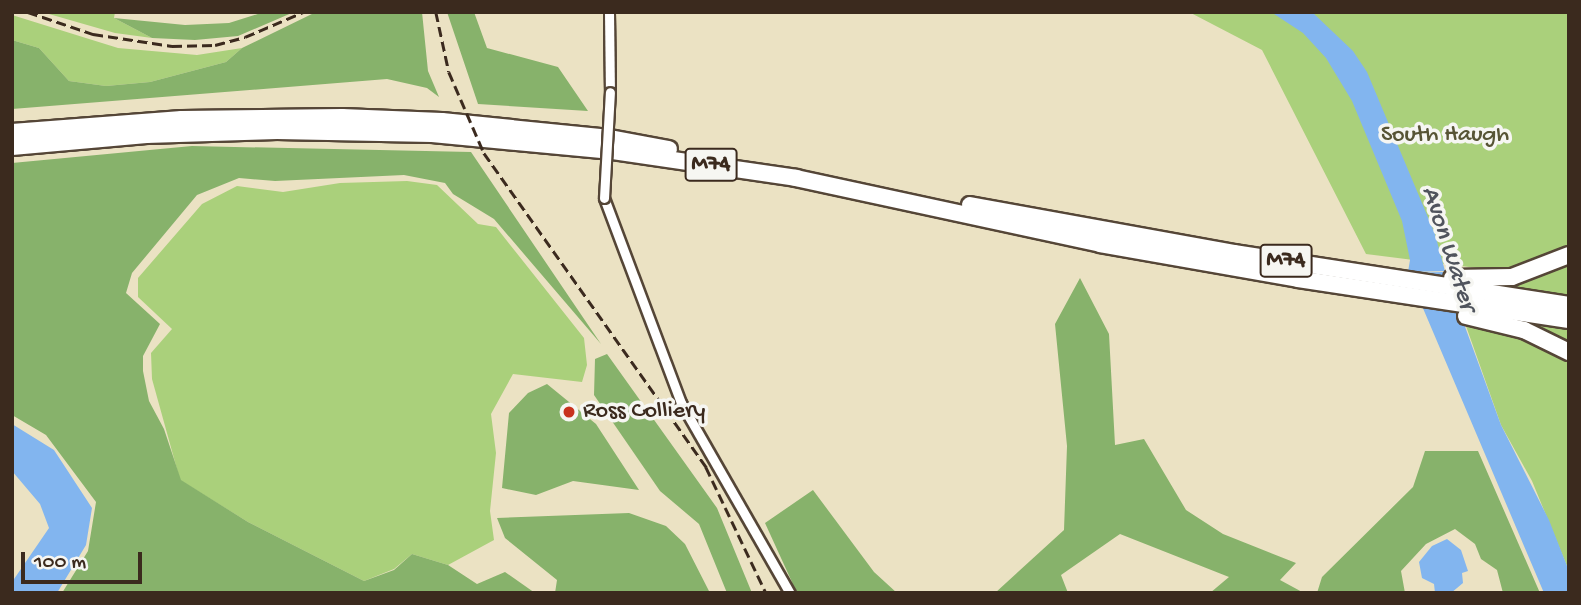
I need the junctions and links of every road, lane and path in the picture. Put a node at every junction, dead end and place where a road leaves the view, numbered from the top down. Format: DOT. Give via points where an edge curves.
graph roads {
  1 [pos="610,12"];
  2 [pos="12,132"];
  3 [pos="12,147"];
  4 [pos="1569,255"];
  5 [pos="1476,286"];
  6 [pos="1398,287"];
  7 [pos="1569,305"];
  8 [pos="1487,315"];
  9 [pos="1569,320"];
  10 [pos="1569,352"];
  11 [pos="790,593"];
  1 -- 11 [label="street, bridge" via="604,198 681,403"];
  2 -- 6 [label="highway, M74" via="182,119 342,117 455,122 610,138"];
  3 -- 6 [label="highway, M74" via="146,135 277,131 432,134 612,151 796,178 1100,244 1298,279"];
  4 -- 5 [label="highway, M74" via="1529,274"];
  5 -- 6 [label="highway, M74"];
  5 -- 7 [label="highway, M74"];
  6 -- 8 [label="highway, M74"];
  8 -- 9 [label="highway, M74"];
  8 -- 10 [label="highway, M74"];
}
